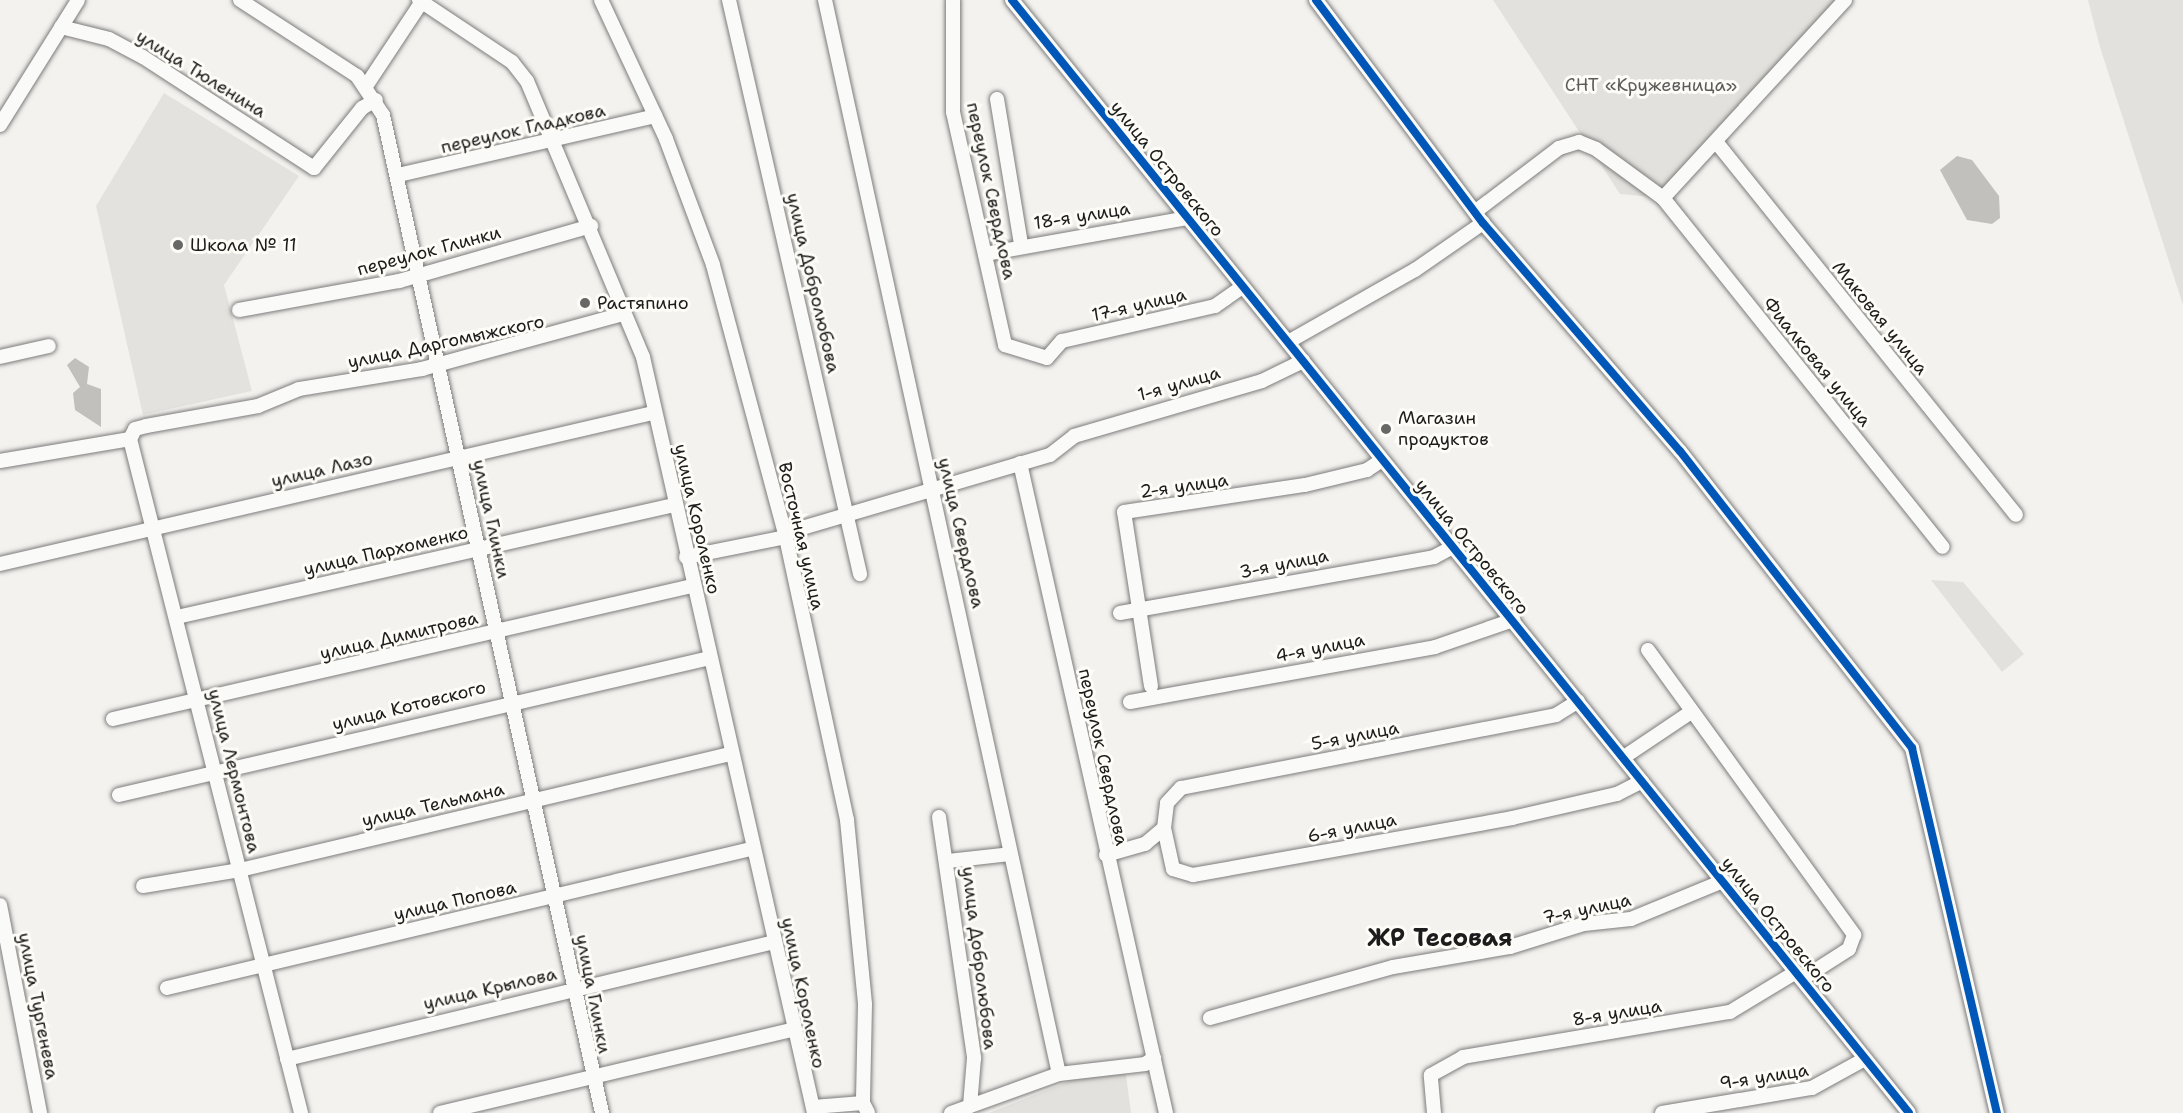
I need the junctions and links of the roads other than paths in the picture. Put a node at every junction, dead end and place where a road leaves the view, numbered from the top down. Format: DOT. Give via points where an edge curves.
graph roads {
  1 [pos="78,0"];
  2 [pos="240,0"];
  3 [pos="421,0"];
  4 [pos="601,0"];
  5 [pos="729,0"];
  6 [pos="825,0"];
  7 [pos="953,0"];
  8 [pos="1012,0"];
  9 [pos="1316,0"];
  10 [pos="1845,0"];
  11 [pos="61,27"];
  12 [pos="366,86"];
  13 [pos="996,99"];
  14 [pos="376,100"];
  15 [pos="655,116"];
  16 [pos="0,125"];
  17 [pos="553,142"];
  18 [pos="1717,143"];
  19 [pos="398,175"];
  20 [pos="1663,198"];
  21 [pos="1479,217"];
  22 [pos="1187,218"];
  23 [pos="591,226"];
  24 [pos="1021,244"];
  25 [pos="985,254"];
  26 [pos="418,275"];
  27 [pos="1242,287"];
  28 [pos="239,310"];
  29 [pos="623,314"];
  30 [pos="1288,342"];
  31 [pos="48,346"];
  32 [pos="0,357"];
  33 [pos="1047,358"];
  34 [pos="1303,361"];
  35 [pos="439,363"];
  36 [pos="653,413"];
  37 [pos="130,439"];
  38 [pos="459,457"];
  39 [pos="1382,460"];
  40 [pos="0,461"];
  41 [pos="1020,464"];
  42 [pos="932,487"];
  43 [pos="674,505"];
  44 [pos="844,514"];
  45 [pos="2016,515"];
  46 [pos="156,526"];
  47 [pos="785,535"];
  48 [pos="479,547"];
  49 [pos="1453,547"];
  50 [pos="1943,547"];
  51 [pos="686,557"];
  52 [pos="0,564"];
  53 [pos="860,574"];
  54 [pos="692,586"];
  55 [pos="1139,609"];
  56 [pos="1120,613"];
  57 [pos="177,616"];
  58 [pos="1513,620"];
  59 [pos="497,630"];
  60 [pos="1648,650"];
  61 [pos="710,658"];
  62 [pos="1151,686"];
  63 [pos="197,700"];
  64 [pos="512,700"];
  65 [pos="1578,701"];
  66 [pos="1130,702"];
  67 [pos="1691,712"];
  68 [pos="112,720"];
  69 [pos="730,754"];
  70 [pos="1624,757"];
  71 [pos="216,770"];
  72 [pos="1642,781"];
  73 [pos="118,795"];
  74 [pos="533,800"];
  75 [pos="939,817"];
  76 [pos="1164,828"];
  77 [pos="751,849"];
  78 [pos="1010,854"];
  79 [pos="1106,855"];
  80 [pos="948,861"];
  81 [pos="240,870"];
  82 [pos="1723,881"];
  83 [pos="143,886"];
  84 [pos="555,895"];
  85 [pos="0,905"];
  86 [pos="772,943"];
  87 [pos="265,965"];
  88 [pos="1799,976"];
  89 [pos="167,988"];
  90 [pos="573,988"];
  91 [pos="1210,1018"];
  92 [pos="792,1030"];
  93 [pos="1155,1058"];
  94 [pos="288,1059"];
  95 [pos="1865,1059"];
  96 [pos="1059,1074"];
  97 [pos="592,1076"];
  98 [pos="970,1106"];
  99 [pos="866,1108"];
  100 [pos="813,1110"];
  101 [pos="40,1113"];
  102 [pos="301,1113"];
  103 [pos="440,1113"];
  104 [pos="602,1113"];
  105 [pos="951,1113"];
  106 [pos="1166,1113"];
  107 [pos="1434,1113"];
  108 [pos="1662,1113"];
  109 [pos="1909,1113"];
  110 [pos="1996,1113"];
  1 -- 11 [label="street"];
  2 -- 12 [label="street, улица Глинки"];
  3 -- 12 [label="street"];
  3 -- 17 [label="street, улица Короленко" via="512,62"];
  4 -- 15 [label="street, Восточная улица"];
  5 -- 44 [label="street, улица Добролюбова"];
  6 -- 42 [label="street, улица Свердлова"];
  7 -- 25 [label="street, переулок Свердлова" via="953,112"];
  8 -- 22 [label="street, улица Островского"];
  9 -- 21 [label="street"];
  10 -- 18 [label="street"];
  11 -- 14 [label="street, улица Тюленина" via="109,39 144,57 314,168 362,108"];
  11 -- 16 [label="street"];
  12 -- 14 [label="street, улица Глинки"];
  13 -- 24 [label="street"];
  14 -- 19 [label="street, улица Глинки"];
  15 -- 17 [label="street, переулок Гладкова"];
  15 -- 47 [label="street, Восточная улица" via="713,265"];
  17 -- 19 [label="street, переулок Гладкова"];
  17 -- 23 [label="street, улица Короленко"];
  18 -- 20 [label="street"];
  18 -- 45 [label="street, Маковая улица"];
  19 -- 26 [label="street, улица Глинки"];
  20 -- 21 [label="street, Фиалковая улица" via="1579,142 1559,148"];
  20 -- 50 [label="street, Фиалковая улица"];
  21 -- 30 [label="street" via="1415,270"];
  21 -- 110 [label="street" via="1680,450 1912,748"];
  22 -- 24 [label="street, 18-я улица"];
  22 -- 27 [label="street, улица Островского"];
  23 -- 26 [label="street, переулок Глинки"];
  23 -- 29 [label="street, улица Короленко"];
  24 -- 25 [label="street, 18-я улица"];
  25 -- 33 [label="street, переулок Свердлова" via="1005,345"];
  26 -- 28 [label="street, переулок Глинки"];
  26 -- 35 [label="street, улица Глинки"];
  27 -- 30 [label="street, улица Островского"];
  27 -- 33 [label="street, 17-я улица" via="1215,306 1062,341"];
  29 -- 35 [label="street, улица Даргомыжского" via="536,342"];
  29 -- 36 [label="street, улица Короленко" via="643,357"];
  30 -- 34 [label="street, улица Островского"];
  31 -- 32 [label="street"];
  34 -- 39 [label="street, улица Островского"];
  34 -- 41 [label="street, 1-я улица" via="1262,381 1173,404 1064,442 1050,455"];
  35 -- 37 [label="street, улица Даргомыжского" via="298,389 258,406 146,426 135,429"];
  35 -- 38 [label="street, улица Глинки"];
  36 -- 38 [label="street, улица Лазо"];
  36 -- 43 [label="street, улица Короленко"];
  37 -- 40 [label="street, улица Даргомыжского"];
  37 -- 46 [label="street, улица Лермонтова"];
  38 -- 46 [label="street, улица Лазо"];
  38 -- 48 [label="street, улица Глинки"];
  39 -- 49 [label="street, улица Островского"];
  39 -- 55 [label="street, 2-я улица" via="1367,470 1305,485 1124,512"];
  41 -- 42 [label="street, 1-я улица"];
  41 -- 79 [label="street, переулок Свердлова"];
  42 -- 44 [label="street, 1-я улица"];
  42 -- 78 [label="street, улица Свердлова"];
  43 -- 48 [label="street, улица Пархоменко"];
  43 -- 51 [label="street, улица Короленко"];
  44 -- 47 [label="street, 1-я улица"];
  44 -- 53 [label="street, улица Добролюбова"];
  46 -- 52 [label="street, улица Лазо"];
  46 -- 57 [label="street, улица Лермонтова"];
  47 -- 51 [label="street, 1-я улица"];
  47 -- 99 [label="street, Восточная улица" via="847,820 865,1004"];
  48 -- 57 [label="street, улица Пархоменко"];
  48 -- 59 [label="street, улица Глинки"];
  49 -- 55 [label="street, 3-я улица" via="1434,557"];
  49 -- 58 [label="street, улица Островского"];
  51 -- 54 [label="street, улица Короленко"];
  54 -- 59 [label="street, улица Димитрова"];
  54 -- 61 [label="street, улица Короленко"];
  55 -- 56 [label="street, 3-я улица"];
  55 -- 62 [label="street, 2-я улица"];
  57 -- 63 [label="street, улица Лермонтова"];
  58 -- 65 [label="street, улица Островского"];
  58 -- 66 [label="street, 4-я улица" via="1435,647"];
  59 -- 63 [label="street, улица Димитрова"];
  59 -- 64 [label="street, улица Глинки"];
  60 -- 67 [label="street"];
  61 -- 64 [label="street, улица Котовского"];
  61 -- 69 [label="street, улица Короленко"];
  63 -- 68 [label="street, улица Димитрова"];
  63 -- 71 [label="street, улица Лермонтова"];
  64 -- 71 [label="street, улица Котовского"];
  64 -- 74 [label="street, улица Глинки"];
  65 -- 70 [label="street, улица Островского"];
  65 -- 76 [label="street, 5-я улица" via="1556,715 1181,788 1167,802"];
  67 -- 70 [label="street"];
  67 -- 88 [label="street, 8-я улица" via="1854,935 1849,949"];
  69 -- 74 [label="street, улица Тельмана"];
  69 -- 77 [label="street, улица Короленко"];
  70 -- 72 [label="street, улица Островского"];
  71 -- 73 [label="street, улица Котовского"];
  71 -- 81 [label="street, улица Лермонтова"];
  72 -- 76 [label="street, 6-я улица" via="1617,794 1512,818 1193,875 1173,869"];
  72 -- 82 [label="street, улица Островского"];
  74 -- 81 [label="street, улица Тельмана"];
  74 -- 84 [label="street, улица Глинки"];
  75 -- 80 [label="street, улица Добролюбова"];
  76 -- 79 [label="street" via="1145,844"];
  77 -- 84 [label="street, улица Попова"];
  77 -- 86 [label="street, улица Короленко"];
  78 -- 80 [label="street"];
  78 -- 96 [label="street, улица Свердлова"];
  79 -- 93 [label="street, переулок Свердлова"];
  80 -- 98 [label="street, улица Добролюбова" via="974,1058"];
  81 -- 83 [label="street, улица Тельмана"];
  81 -- 87 [label="street, улица Лермонтова"];
  82 -- 88 [label="street, улица Островского"];
  82 -- 91 [label="street, 7-я улица" via="1631,919 1584,924 1510,947 1393,967"];
  84 -- 87 [label="street, улица Попова"];
  84 -- 90 [label="street, улица Глинки"];
  85 -- 101 [label="street, улица Тургенева"];
  86 -- 90 [label="street, улица Крылова"];
  86 -- 92 [label="street, улица Короленко"];
  87 -- 89 [label="street, улица Попова"];
  87 -- 94 [label="street, улица Лермонтова"];
  88 -- 95 [label="street, улица Островского"];
  88 -- 107 [label="street, 8-я улица" via="1730,1012 1463,1057 1436,1069 1429,1086"];
  90 -- 94 [label="street, улица Крылова"];
  90 -- 97 [label="street, улица Глинки"];
  92 -- 97 [label="street"];
  92 -- 100 [label="street, улица Короленко"];
  93 -- 96 [label="street" via="1145,1064"];
  93 -- 106 [label="street, переулок Свердлова"];
  94 -- 102 [label="street, улица Лермонтова"];
  95 -- 108 [label="street, 9-я улица" via="1812,1088"];
  95 -- 109 [label="street, улица Островского"];
  96 -- 98 [label="street"];
  97 -- 103 [label="street"];
  97 -- 104 [label="street, улица Глинки"];
  98 -- 105 [label="street"];
  99 -- 100 [label="street"];
}
